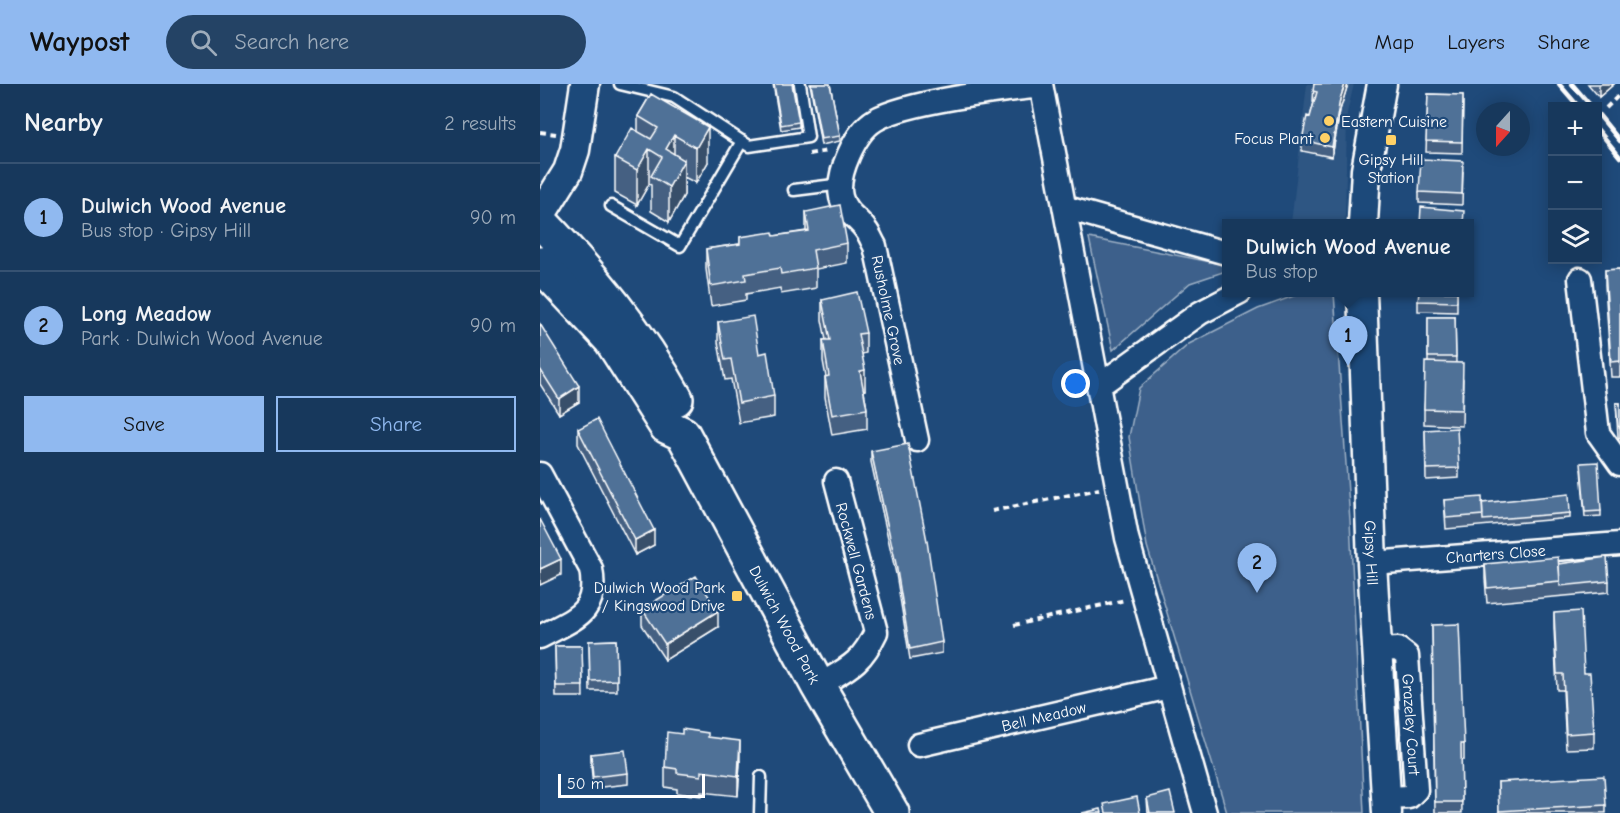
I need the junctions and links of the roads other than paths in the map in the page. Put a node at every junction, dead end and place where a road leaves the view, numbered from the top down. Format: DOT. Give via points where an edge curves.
graph roads {
  1 [pos="585,84"];
  2 [pos="620,84"];
  3 [pos="800,84"];
  4 [pos="1382,84"];
  5 [pos="1041,85"];
  6 [pos="742,141"];
  7 [pos="843,184"];
  8 [pos="794,190"];
  9 [pos="611,206"];
  10 [pos="1066,208"];
  11 [pos="540,216"];
  12 [pos="1363,219"];
  13 [pos="540,221"];
  14 [pos="1222,252"];
  15 [pos="540,264"];
  16 [pos="1580,279"];
  17 [pos="1230,297"];
  18 [pos="1362,297"];
  19 [pos="1100,385"];
  20 [pos="683,434"];
  21 [pos="917,440"];
  22 [pos="1619,472"];
  23 [pos="540,474"];
  24 [pos="836,481"];
  25 [pos="1620,544"];
  26 [pos="1372,563"];
  27 [pos="540,637"];
  28 [pos="818,686"];
  29 [pos="1169,687"];
  30 [pos="919,745"];
  31 [pos="761,777"];
  32 [pos="1387,806"];
  33 [pos="760,813"];
  34 [pos="892,813"];
  35 [pos="1205,813"];
  1 -- 11 [label="street" via="571,160"];
  2 -- 6 [label="lane" via="674,97"];
  3 -- 6 [label="lane" via="808,137 749,146"];
  4 -- 12 [label="street" via="1366,170"];
  5 -- 7 [label="street, Rusholme Grove" via="909,108 874,120 858,137 845,162"];
  5 -- 10 [label="street"];
  6 -- 9 [label="lane" via="680,246"];
  7 -- 8 [label="lane"];
  7 -- 21 [label="street, Rusholme Grove" via="841,197 849,213 866,229 875,246"];
  10 -- 14 [label="street"];
  10 -- 19 [label="street"];
  13 -- 20 [label="main road, Dulwich Wood Park" via="596,281 630,326 685,416"];
  15 -- 20 [label="main road, Dulwich Wood Park" via="611,340 666,426"];
  16 -- 22 [label="street" via="1598,433"];
  17 -- 19 [label="street" via="1200,313"];
  18 -- 26 [label="street, Gipsy Hill"];
  19 -- 29 [label="street" via="1127,538"];
  20 -- 28 [label="main road, Dulwich Wood Park"];
  23 -- 27 [label="street" via="591,569 594,585 590,605 582,614"];
  24 -- 28 [label="street, Rockwell Gardens" via="876,632 866,653 855,664"];
  25 -- 26 [label="street, Charters Close"];
  26 -- 32 [label="street, Gipsy Hill"];
  28 -- 34 [label="main road, Dulwich Wood Park"];
  29 -- 30 [label="street, Bell Meadow"];
  29 -- 35 [label="street"];
  31 -- 33 [label="lane"];
}
